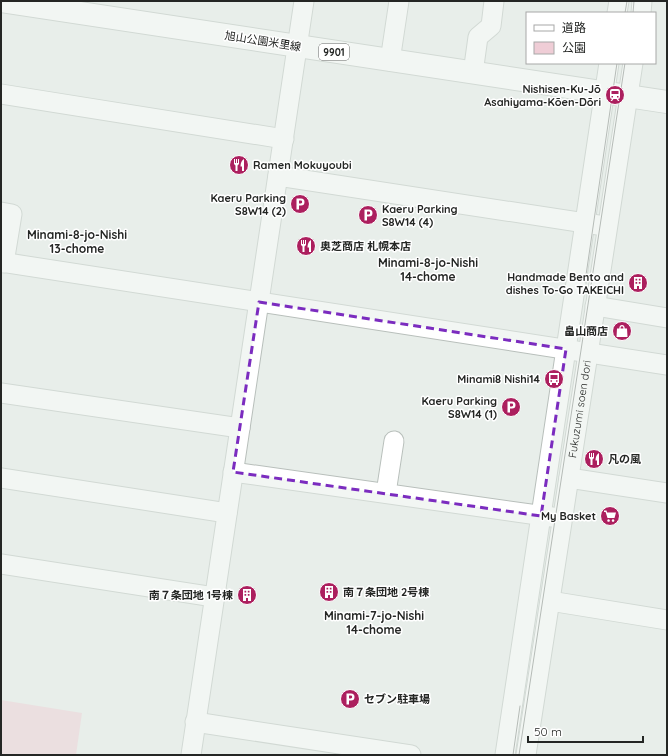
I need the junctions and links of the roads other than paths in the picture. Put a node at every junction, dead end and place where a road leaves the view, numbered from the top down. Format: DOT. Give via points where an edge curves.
graph roads {
  1 [pos="1,1"];
  2 [pos="304,1"];
  3 [pos="399,1"];
  4 [pos="494,1"];
  5 [pos="619,1"];
  6 [pos="642,1"];
  7 [pos="617,12"];
  8 [pos="641,12"];
  9 [pos="297,47"];
  10 [pos="390,61"];
  11 [pos="609,64"];
  12 [pos="633,64"];
  13 [pos="473,73"];
  14 [pos="604,93"];
  15 [pos="1,94"];
  16 [pos="628,97"];
  17 [pos="667,102"];
  18 [pos="284,139"];
  19 [pos="278,176"];
  20 [pos="1,212"];
  21 [pos="585,223"];
  22 [pos="607,226"];
  23 [pos="2,263"];
  24 [pos="259,302"];
  25 [pos="595,306"];
  26 [pos="667,318"];
  27 [pos="566,349"];
  28 [pos="587,354"];
  29 [pos="667,365"];
  30 [pos="1,393"];
  31 [pos="240,428"];
  32 [pos="394,441"];
  33 [pos="233,472"];
  34 [pos="1,478"];
  35 [pos="569,478"];
  36 [pos="667,493"];
  37 [pos="386,494"];
  38 [pos="227,513"];
  39 [pos="541,516"];
  40 [pos="562,519"];
  41 [pos="1,564"];
  42 [pos="214,597"];
  43 [pos="550,601"];
  44 [pos="667,620"];
  45 [pos="195,722"];
  46 [pos="191,755"];
  47 [pos="411,755"];
  48 [pos="504,755"];
  49 [pos="526,755"];
  1 -- 9 [label="main road, 旭山公園米里線 / 9901"];
  2 -- 9 [label="street"];
  3 -- 10 [label="street"];
  4 -- 13 [label="street" via="491,26 478,36"];
  5 -- 7 [label="street"];
  6 -- 8 [label="street"];
  9 -- 10 [label="main road, 旭山公園米里線 / 9901"];
  9 -- 18 [label="street"];
  10 -- 13 [label="main road, 旭山公園米里線 / 9901"];
  11 -- 14 [label="street, Fukuzumi soen dori"];
  12 -- 16 [label="street, Fukuzumi soen dori"];
  13 -- 14 [label="main road, 旭山公園米里線 / 9901"];
  14 -- 16 [label="main road, 旭山公園米里線 / 9901"];
  14 -- 21 [label="street, Fukuzumi soen dori"];
  15 -- 18 [label="street"];
  16 -- 17 [label="main road, 旭山公園米里線 / 9901"];
  16 -- 22 [label="street, Fukuzumi soen dori"];
  18 -- 19 [label="street"];
  19 -- 21 [label="street"];
  19 -- 24 [label="street"];
  20 -- 23 [label="street" via="12,214"];
  21 -- 22 [label="street"];
  21 -- 27 [label="street, Fukuzumi soen dori"];
  22 -- 25 [label="street, Fukuzumi soen dori"];
  23 -- 24 [label="street"];
  24 -- 27 [label="street"];
  24 -- 31 [label="street"];
  25 -- 26 [label="street"];
  25 -- 28 [label="street, Fukuzumi soen dori"];
  27 -- 28 [label="street"];
  27 -- 39 [label="street, Fukuzumi soen dori"];
  28 -- 29 [label="street"];
  28 -- 35 [label="street, Fukuzumi soen dori"];
  30 -- 31 [label="street"];
  31 -- 33 [label="street"];
  32 -- 37 [label="street"];
  33 -- 37 [label="street"];
  33 -- 38 [label="street"];
  34 -- 38 [label="street"];
  35 -- 36 [label="street"];
  35 -- 40 [label="street, Fukuzumi soen dori"];
  37 -- 39 [label="street"];
  38 -- 42 [label="street"];
  39 -- 40 [label="street"];
  39 -- 48 [label="street, Fukuzumi soen dori"];
  40 -- 43 [label="street, Fukuzumi soen dori"];
  41 -- 42 [label="street"];
  42 -- 45 [label="street"];
  43 -- 44 [label="street"];
  43 -- 49 [label="street, Fukuzumi soen dori"];
  45 -- 46 [label="street"];
  45 -- 47 [label="street"];
}
